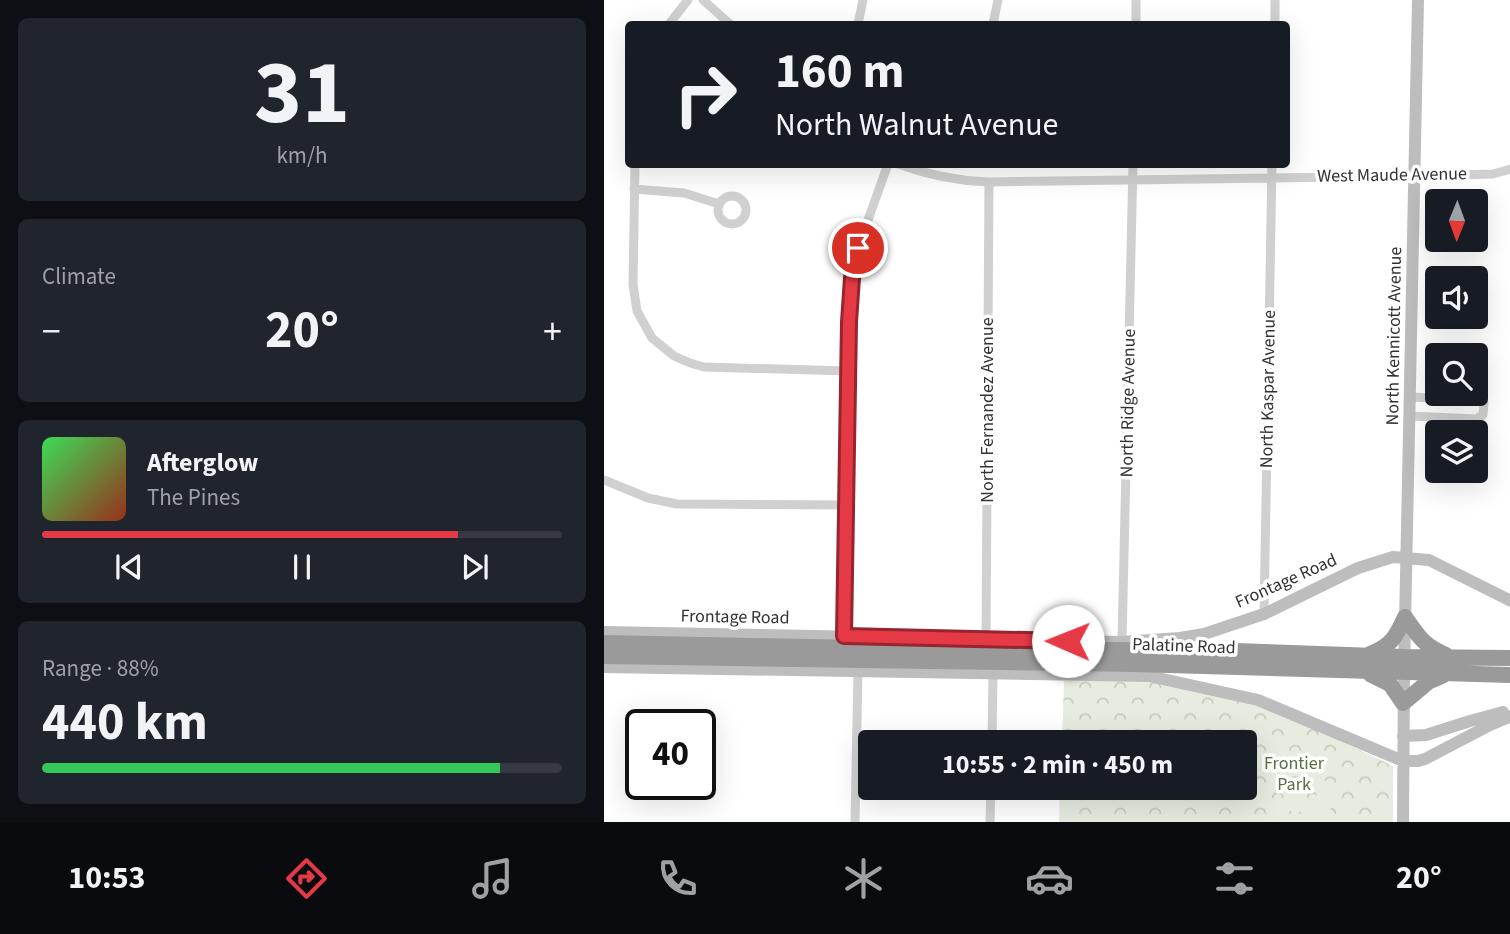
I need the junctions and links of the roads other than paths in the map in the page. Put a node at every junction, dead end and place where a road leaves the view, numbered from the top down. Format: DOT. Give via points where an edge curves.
graph roads {
  1 [pos="688,0"];
  2 [pos="703,0"];
  3 [pos="863,0"];
  4 [pos="998,0"];
  5 [pos="1137,0"];
  6 [pos="1275,0"];
  7 [pos="1418,0"];
  8 [pos="671,21"];
  9 [pos="727,21"];
  10 [pos="859,21"];
  11 [pos="994,21"];
  12 [pos="1136,21"];
  13 [pos="1275,21"];
  14 [pos="635,168"];
  15 [pos="887,168"];
  16 [pos="908,168"];
  17 [pos="1133,168"];
  18 [pos="1272,168"];
  19 [pos="1510,169"];
  20 [pos="1414,176"];
  21 [pos="1271,177"];
  22 [pos="1133,179"];
  23 [pos="989,182"];
  24 [pos="634,190"];
  25 [pos="719,204"];
  26 [pos="848,371"];
  27 [pos="1410,397"];
  28 [pos="1410,416"];
  29 [pos="604,481"];
  30 [pos="847,505"];
  31 [pos="1407,557"];
  32 [pos="1510,601"];
  33 [pos="1264,614"];
  34 [pos="1405,617"];
  35 [pos="604,632"];
  36 [pos="844,636"];
  37 [pos="986,639"];
  38 [pos="1122,642"];
  39 [pos="604,643"];
  40 [pos="604,656"];
  41 [pos="1510,658"];
  42 [pos="1363,663"];
  43 [pos="1404,665"];
  44 [pos="1452,666"];
  45 [pos="604,667"];
  46 [pos="858,671"];
  47 [pos="993,674"];
  48 [pos="1510,675"];
  49 [pos="1404,703"];
  50 [pos="1510,711"];
  51 [pos="1510,716"];
  52 [pos="992,730"];
  53 [pos="1403,736"];
  54 [pos="1403,761"];
  55 [pos="991,800"];
  56 [pos="855,822"];
  57 [pos="990,822"];
  58 [pos="1403,822"];
  1 -- 8 [label="street"];
  2 -- 9 [label="street"];
  3 -- 10 [label="street"];
  4 -- 11 [label="street"];
  5 -- 12 [label="street"];
  6 -- 13 [label="street"];
  7 -- 20 [label="street, North Kennicott Avenue"];
  14 -- 24 [label="street"];
  15 -- 26 [label="street" via="858,248"];
  16 -- 23 [label="street, West Maude Avenue" via="962,181"];
  17 -- 22 [label="street, North Ridge Avenue"];
  18 -- 21 [label="street, North Kaspar Avenue"];
  19 -- 20 [label="street, West Maude Avenue" via="1493,174"];
  20 -- 21 [label="street, West Maude Avenue"];
  20 -- 27 [label="street, North Kennicott Avenue"];
  21 -- 22 [label="street, West Maude Avenue"];
  21 -- 33 [label="street, North Kaspar Avenue"];
  22 -- 23 [label="street, West Maude Avenue"];
  22 -- 38 [label="street, North Ridge Avenue"];
  23 -- 37 [label="street, North Fernandez Avenue"];
  24 -- 25 [label="street" via="684,193"];
  24 -- 26 [label="street" via="633,284 637,311 652,338 674,356 704,367"];
  26 -- 30 [label="street"];
  27 -- 28 [label="street, North Kennicott Avenue"];
  27 -- 28 [label="street" via="1484,403 1483,415 1476,419"];
  28 -- 31 [label="street, North Kennicott Avenue"];
  29 -- 30 [label="street" via="677,504"];
  30 -- 36 [label="street"];
  31 -- 32 [label="street, Frontage Road" via="1429,560"];
  31 -- 33 [label="street, Frontage Road" via="1358,568"];
  31 -- 34 [label="street, North Kennicott Avenue"];
  33 -- 38 [label="street, Frontage Road" via="1204,634"];
  34 -- 42 [label="highway" via="1388,646"];
  34 -- 43 [label="street, North Kennicott Avenue"];
  34 -- 44 [label="highway" via="1420,639"];
  35 -- 36 [label="street, Frontage Road"];
  36 -- 37 [label="street, Frontage Road"];
  37 -- 38 [label="street, Frontage Road"];
  39 -- 42 [label="highway, Palatine Road" via="1235,651"];
  40 -- 42 [label="highway, Palatine Road"];
  41 -- 44 [label="highway, Palatine Road"];
  42 -- 43 [label="highway, Palatine Road"];
  42 -- 49 [label="highway" via="1390,684"];
  43 -- 44 [label="highway, Palatine Road"];
  43 -- 49 [label="street, North Kennicott Avenue"];
  44 -- 48 [label="highway, Palatine Road"];
  44 -- 49 [label="highway"];
  45 -- 46 [label="street"];
  46 -- 47 [label="street"];
  46 -- 56 [label="street"];
  47 -- 52 [label="street"];
  47 -- 54 [label="street" via="1149,676 1258,700"];
  49 -- 53 [label="street, North Kennicott Avenue"];
  50 -- 53 [label="street" via="1426,735"];
  51 -- 54 [label="street" via="1425,759"];
  53 -- 54 [label="street, North Kennicott Avenue"];
  54 -- 58 [label="street, North Kennicott Avenue"];
  55 -- 57 [label="street"];
}
